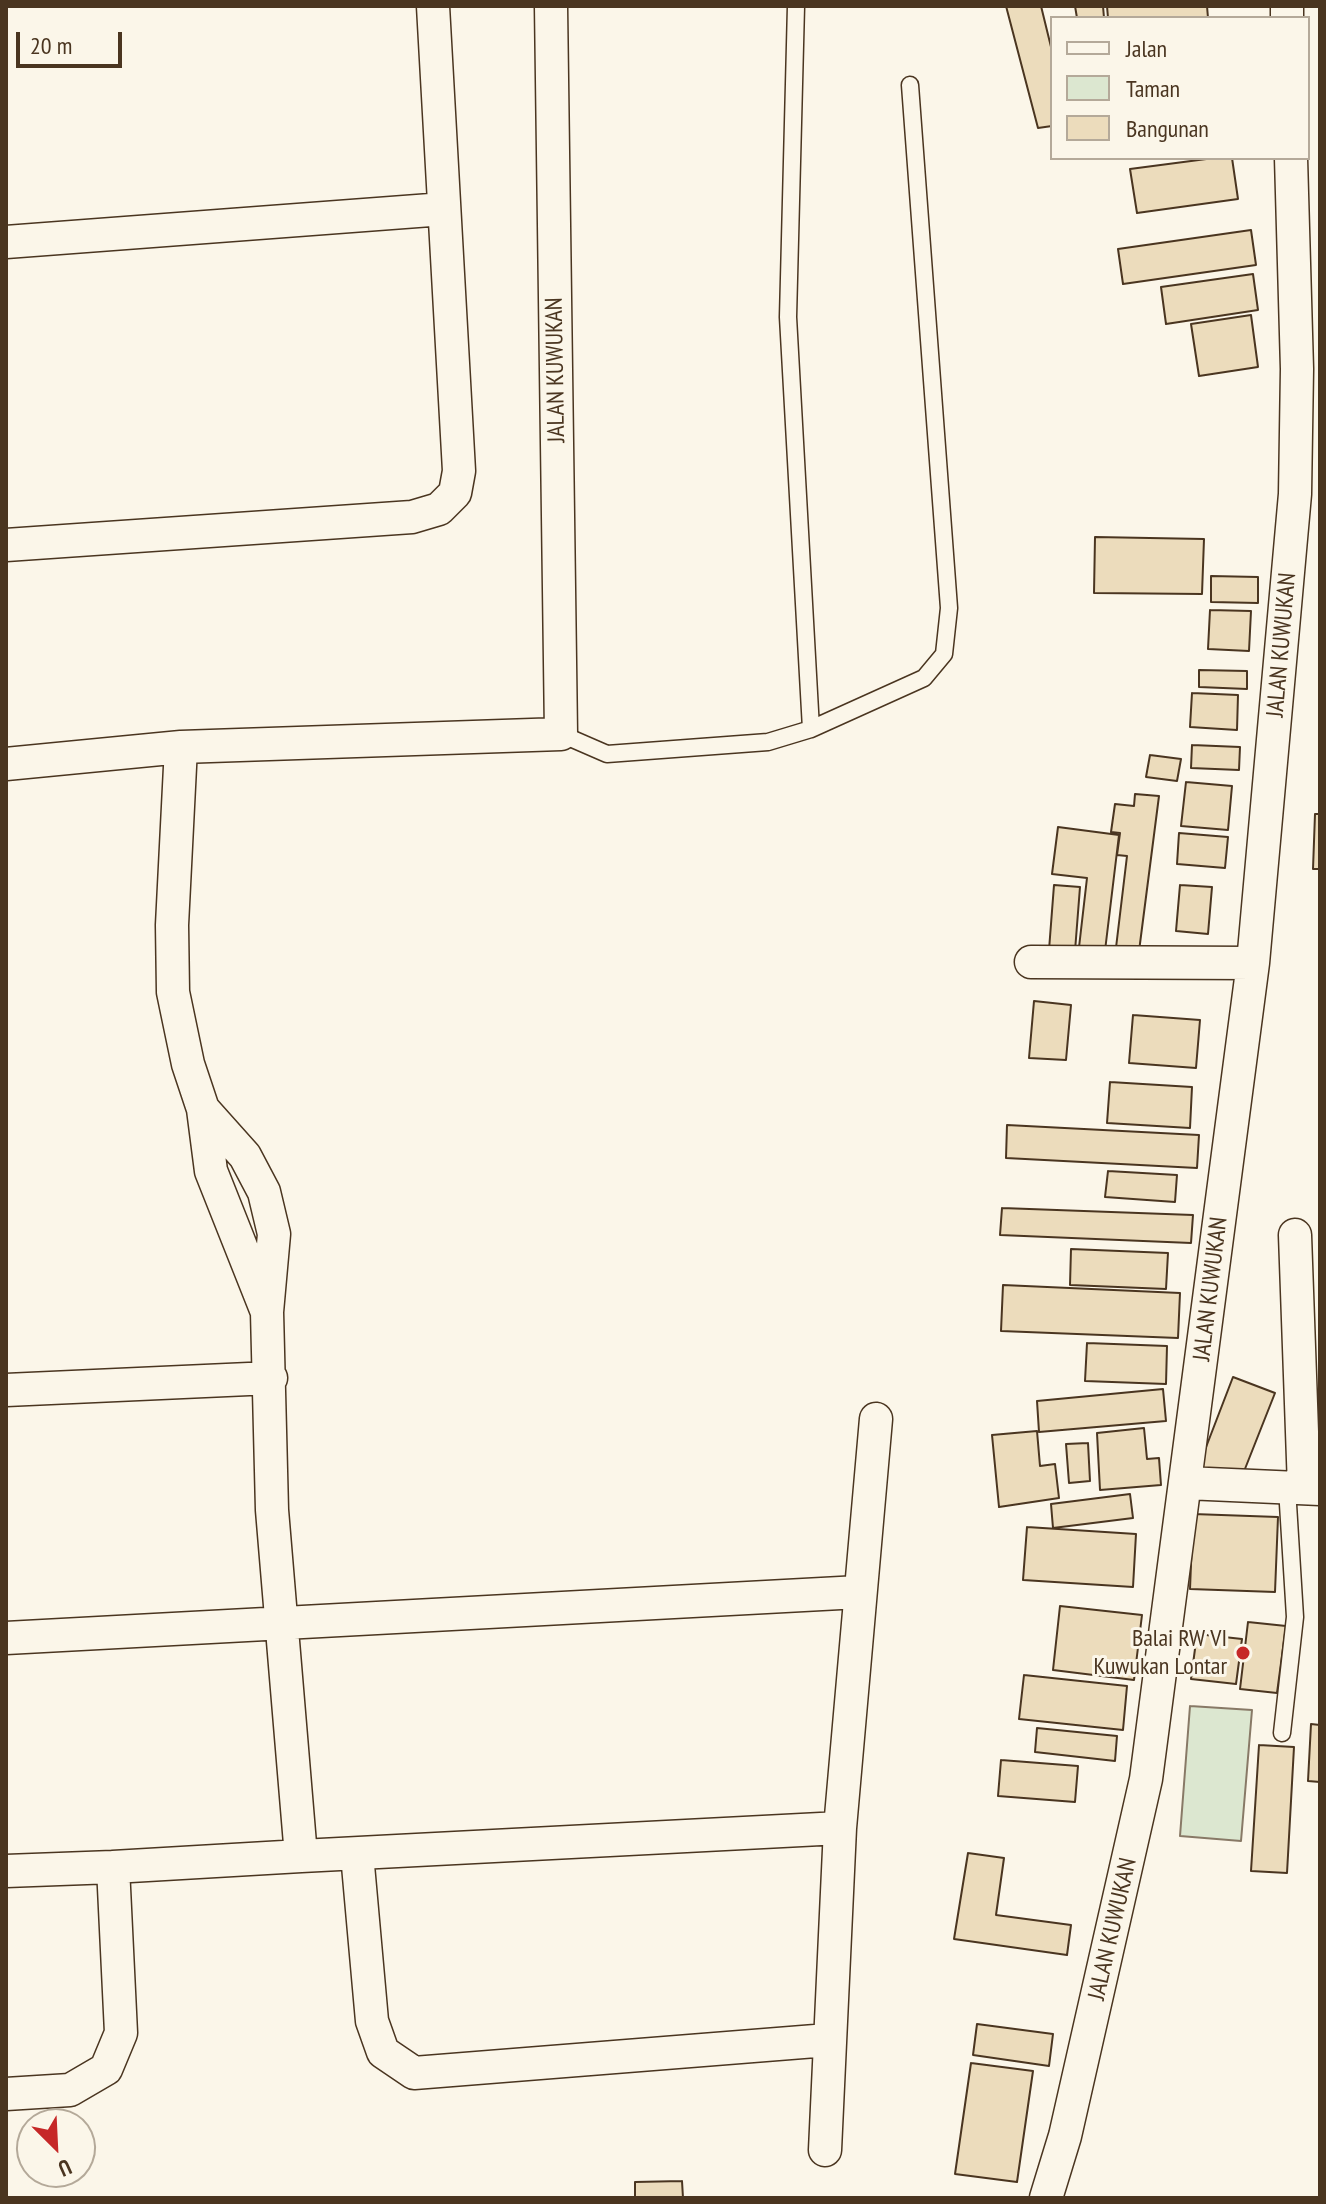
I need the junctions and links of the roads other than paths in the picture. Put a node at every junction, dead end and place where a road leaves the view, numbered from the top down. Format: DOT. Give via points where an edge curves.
graph roads {
  1 [pos="433,6"];
  2 [pos="551,6"];
  3 [pos="796,6"];
  4 [pos="910,85"];
  5 [pos="1291,160"];
  6 [pos="444,209"];
  7 [pos="6,242"];
  8 [pos="1309,368"];
  9 [pos="6,545"];
  10 [pos="811,729"];
  11 [pos="561,734"];
  12 [pos="181,747"];
  13 [pos="6,764"];
  14 [pos="1031,962"];
  15 [pos="1253,963"];
  16 [pos="203,1109"];
  17 [pos="1295,1235"];
  18 [pos="267,1312"];
  19 [pos="271,1378"];
  20 [pos="6,1390"];
  21 [pos="876,1419"];
  22 [pos="1186,1483"];
  23 [pos="1303,1488"];
  24 [pos="859,1592"];
  25 [pos="282,1622"];
  26 [pos="6,1638"];
  27 [pos="1282,1733"];
  28 [pos="840,1828"];
  29 [pos="357,1854"];
  30 [pos="301,1856"];
  31 [pos="113,1867"];
  32 [pos="6,1871"];
  33 [pos="828,2040"];
  34 [pos="6,2094"];
  35 [pos="825,2150"];
  36 [pos="1046,2198"];
  1 -- 6 [label="street"];
  2 -- 11 [label="street, JALAN KUWUKAN"];
  3 -- 10 [label="lane" via="788,317"];
  4 -- 10 [label="lane" via="949,608 944,654 924,678"];
  5 -- 8 [label="street, JALAN KUWUKAN"];
  6 -- 7 [label="street"];
  6 -- 9 [label="street" via="459,471 455,493 439,509 412,517"];
  8 -- 15 [label="street, JALAN KUWUKAN"];
  10 -- 11 [label="lane" via="768,742 607,754"];
  11 -- 12 [label="street"];
  12 -- 13 [label="street"];
  12 -- 16 [label="street" via="173,992"];
  14 -- 15 [label="street"];
  15 -- 22 [label="street, JALAN KUWUKAN"];
  16 -- 18 [label="street" via="211,1171"];
  16 -- 18 [label="street" via="245,1156 264,1192 274,1234"];
  17 -- 23 [label="street"];
  18 -- 19 [label="street"];
  19 -- 20 [label="street"];
  19 -- 25 [label="street" via="272,1510"];
  21 -- 24 [label="street"];
  22 -- 23 [label="street"];
  22 -- 36 [label="street, JALAN KUWUKAN" via="1146,1779 1065,2136"];
  23 -- 27 [label="lane"];
  24 -- 25 [label="street"];
  24 -- 28 [label="street"];
  25 -- 26 [label="street"];
  25 -- 30 [label="street"];
  28 -- 29 [label="street"];
  28 -- 33 [label="street"];
  29 -- 30 [label="street"];
  29 -- 33 [label="street" via="372,2021 383,2052 414,2073"];
  30 -- 31 [label="street"];
  31 -- 32 [label="street"];
  31 -- 34 [label="street" via="121,2033 106,2069 70,2090"];
  33 -- 35 [label="street"];
}
